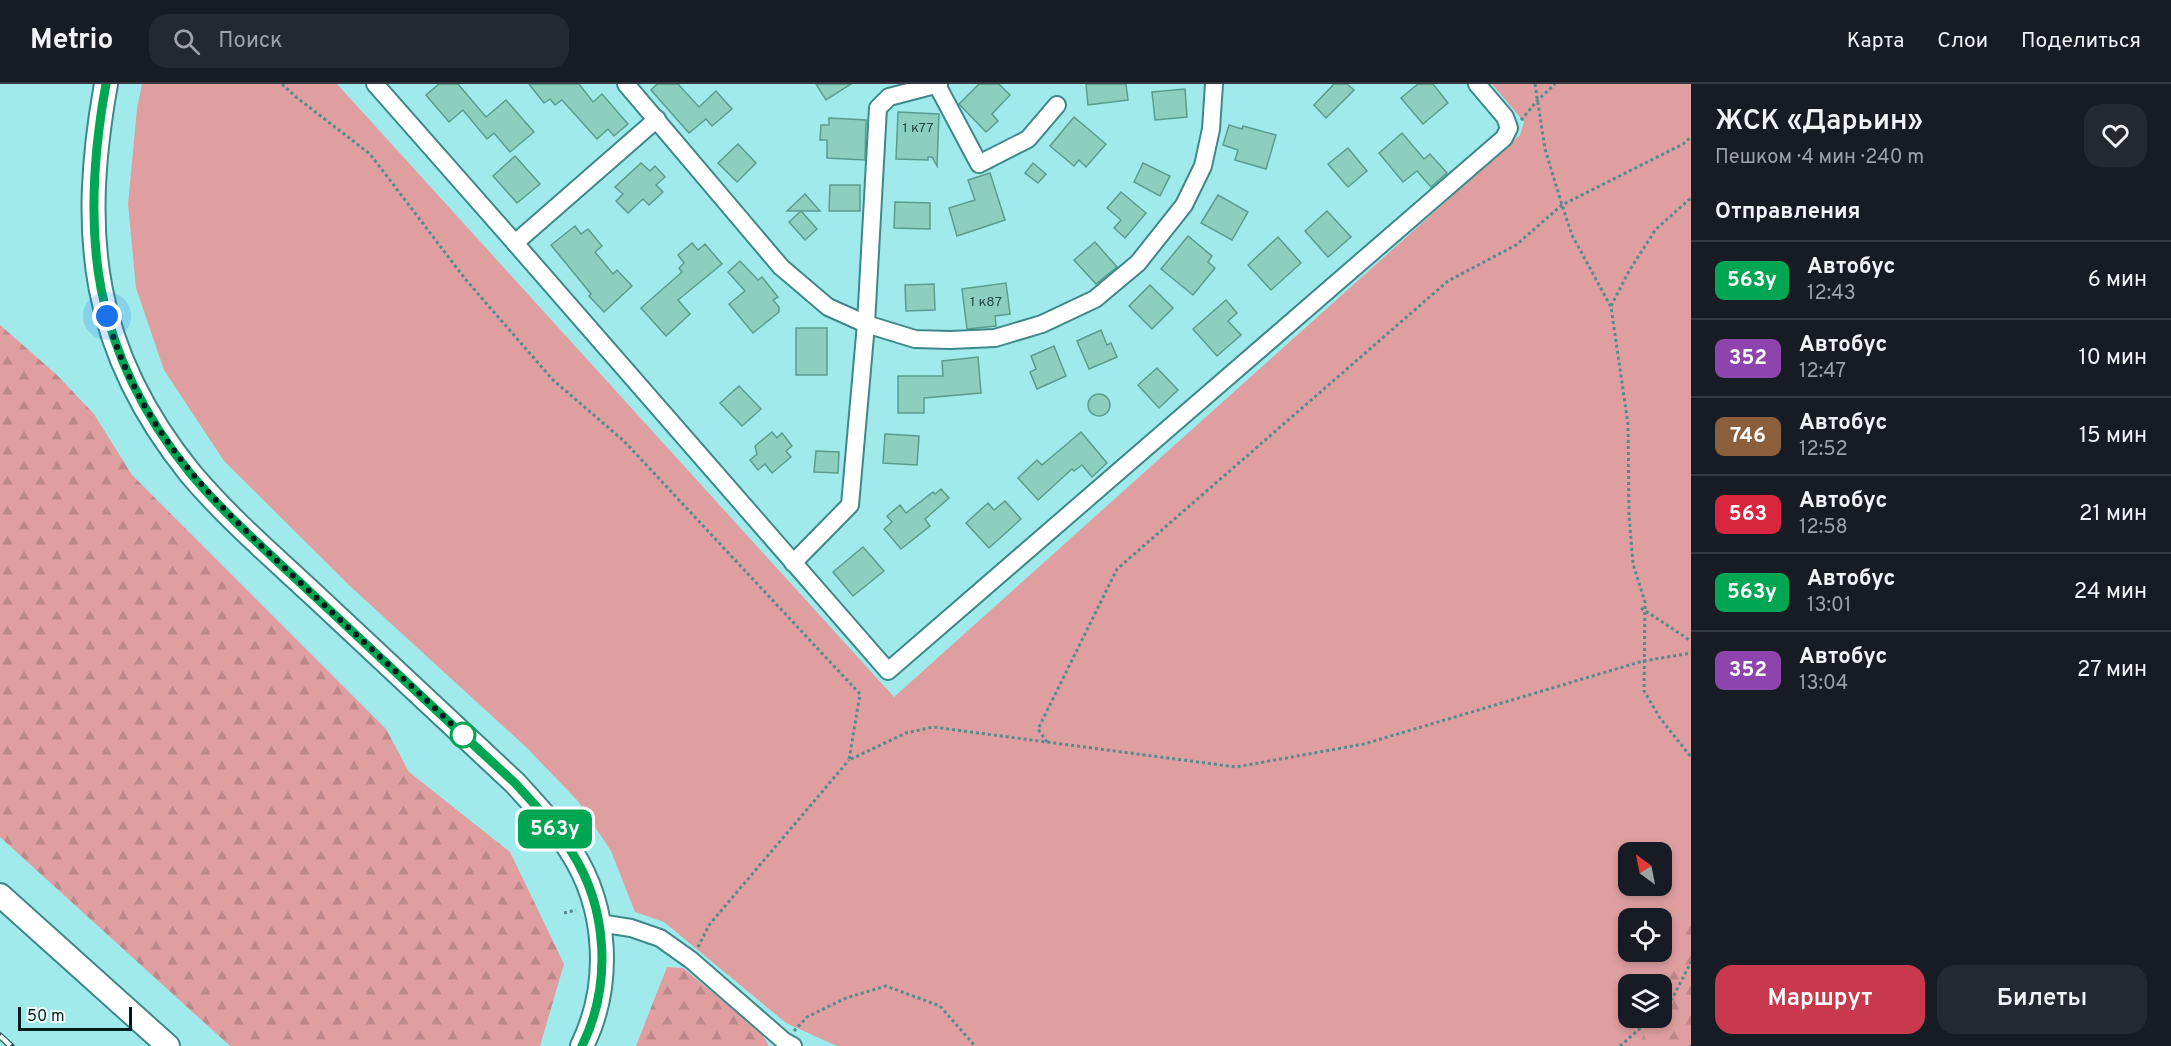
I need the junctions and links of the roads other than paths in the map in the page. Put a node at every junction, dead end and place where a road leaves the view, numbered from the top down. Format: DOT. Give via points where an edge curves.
graph roads {
  1 [pos="106,84"];
  2 [pos="375,84"];
  3 [pos="626,84"];
  4 [pos="1214,84"];
  5 [pos="1477,84"];
  6 [pos="938,85"];
  7 [pos="885,90"];
  8 [pos="1057,105"];
  9 [pos="657,119"];
  10 [pos="515,243"];
  11 [pos="866,324"];
  12 [pos="793,564"];
  13 [pos="0,895"];
  14 [pos="599,923"];
  15 [pos="789,1044"];
  16 [pos="168,1046"];
  17 [pos="582,1046"];
  1 -- 14 [label="street" via="94,176 97,270 112,333 149,415 223,509 515,783 550,821 588,884"];
  2 -- 10 [label="street"];
  3 -- 9 [label="street"];
  4 -- 11 [label="street" via="1211,129 1203,166 1184,205 1138,263 1095,299 1042,324 995,338 915,339"];
  5 -- 12 [label="street" via="1505,117 1509,128 1504,138 888,670"];
  6 -- 7 [label="street"];
  6 -- 8 [label="street" via="980,164 1028,139"];
  7 -- 11 [label="street" via="878,108"];
  9 -- 10 [label="street"];
  9 -- 11 [label="street" via="781,267 828,307"];
  10 -- 12 [label="street"];
  11 -- 12 [label="street" via="850,505"];
  13 -- 16 [label="street"];
  14 -- 15 [label="street" via="660,938"];
  14 -- 17 [label="street" via="599,994"];
}
